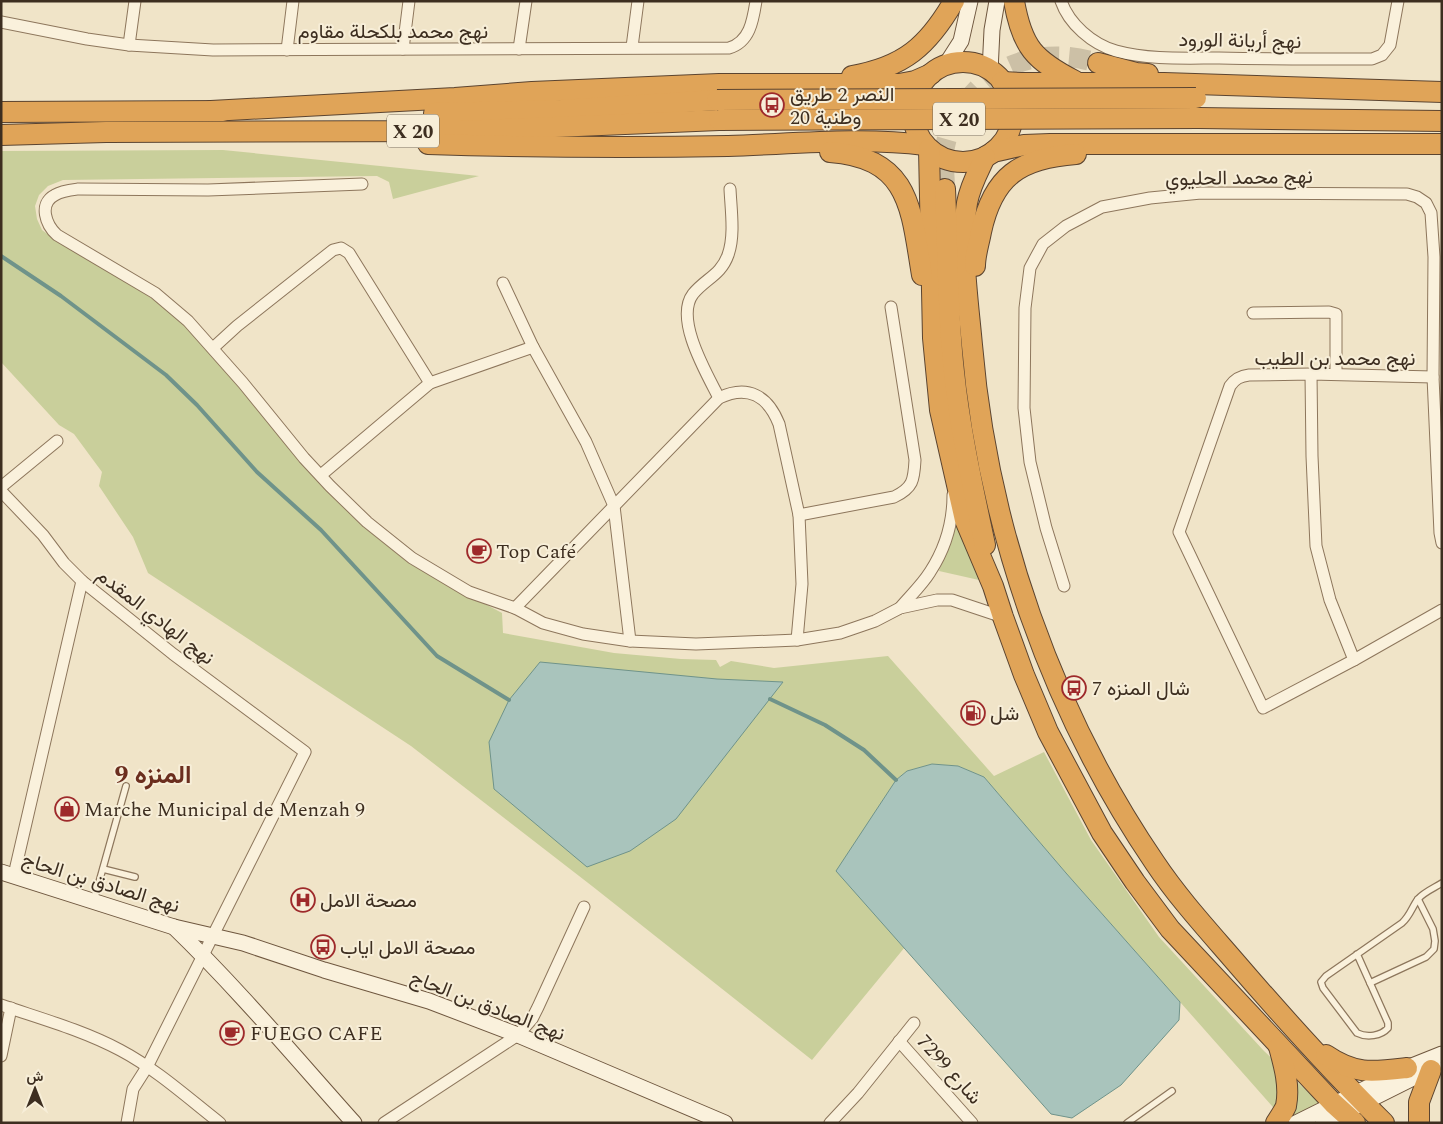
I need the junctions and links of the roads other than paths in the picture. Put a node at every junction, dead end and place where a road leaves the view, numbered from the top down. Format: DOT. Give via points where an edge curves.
graph roads {
  1 [pos="135,1"];
  2 [pos="293,1"];
  3 [pos="410,1"];
  4 [pos="526,1"];
  5 [pos="638,1"];
  6 [pos="756,1"];
  7 [pos="954,1"];
  8 [pos="970,1"];
  9 [pos="997,1"];
  10 [pos="1014,1"];
  11 [pos="1061,1"];
  12 [pos="1398,1"];
  13 [pos="1,22"];
  14 [pos="129,45"];
  15 [pos="632,47"];
  16 [pos="403,48"];
  17 [pos="519,49"];
  18 [pos="287,50"];
  19 [pos="1098,63"];
  20 [pos="938,70"];
  21 [pos="996,76"];
  22 [pos="814,83"];
  23 [pos="1079,83"];
  24 [pos="1404,91"];
  25 [pos="1442,92"];
  26 [pos="1442,105"];
  27 [pos="718,110"];
  28 [pos="211,111"];
  29 [pos="1,112"];
  30 [pos="105,112"];
  31 [pos="1,116"];
  32 [pos="1442,121"];
  33 [pos="209,131"];
  34 [pos="106,132"];
  35 [pos="1,135"];
  36 [pos="1,144"];
  37 [pos="1229,144"];
  38 [pos="1442,144"];
  39 [pos="726,146"];
  40 [pos="927,147"];
  41 [pos="989,154"];
  42 [pos="362,184"];
  43 [pos="945,189"];
  44 [pos="730,190"];
  45 [pos="1438,257"];
  46 [pos="504,283"];
  47 [pos="891,307"];
  48 [pos="1254,313"];
  49 [pos="933,338"];
  50 [pos="971,338"];
  51 [pos="533,347"];
  52 [pos="212,348"];
  53 [pos="1311,374"];
  54 [pos="1336,374"];
  55 [pos="1433,377"];
  56 [pos="430,383"];
  57 [pos="720,398"];
  58 [pos="1438,398"];
  59 [pos="57,441"];
  60 [pos="948,445"];
  61 [pos="321,475"];
  62 [pos="1,489"];
  63 [pos="614,506"];
  64 [pos="799,515"];
  65 [pos="1442,543"];
  66 [pos="82,581"];
  67 [pos="994,586"];
  68 [pos="1064,586"];
  69 [pos="514,608"];
  70 [pos="900,608"];
  71 [pos="1442,610"];
  72 [pos="1003,617"];
  73 [pos="797,640"];
  74 [pos="630,641"];
  75 [pos="1354,660"];
  76 [pos="126,786"];
  77 [pos="102,869"];
  78 [pos="7,874"];
  79 [pos="135,876"];
  80 [pos="1442,883"];
  81 [pos="1418,899"];
  82 [pos="94,900"];
  83 [pos="584,907"];
  84 [pos="174,927"];
  85 [pos="213,936"];
  86 [pos="1357,954"];
  87 [pos="203,955"];
  88 [pos="1370,983"];
  89 [pos="6,1006"];
  90 [pos="914,1023"];
  91 [pos="1297,1034"];
  92 [pos="518,1035"];
  93 [pos="899,1041"];
  94 [pos="1278,1045"];
  95 [pos="1,1056"];
  96 [pos="1438,1062"];
  97 [pos="147,1067"];
  98 [pos="1407,1068"];
  99 [pos="1172,1091"];
  100 [pos="1359,1098"];
  101 [pos="1344,1113"];
  102 [pos="127,1123"];
  103 [pos="220,1123"];
  104 [pos="354,1123"];
  105 [pos="384,1123"];
  106 [pos="725,1123"];
  107 [pos="830,1123"];
  108 [pos="972,1123"];
  109 [pos="1127,1123"];
  110 [pos="1276,1123"];
  111 [pos="1296,1123"];
  112 [pos="1323,1123"];
  113 [pos="1384,1123"];
  114 [pos="1419,1123"];
  1 -- 14 [label="street"];
  2 -- 18 [label="street"];
  3 -- 16 [label="street"];
  4 -- 17 [label="street"];
  5 -- 15 [label="street"];
  6 -- 15 [label="street, نهج محمد بلكحلة مقاوم" via="746,38 738,46"];
  7 -- 22 [label="highway" via="930,37 907,58 874,71"];
  8 -- 20 [label="street" via="961,41"];
  9 -- 21 [label="street" via="992,30"];
  10 -- 23 [label="highway" via="1023,38 1037,57"];
  11 -- 12 [label="street, نهج أريانة الورود" via="1077,27 1114,50 1153,57 1294,59 1372,59 1382,55 1390,45"];
  13 -- 14 [label="street, نهج محمد بلكحلة مقاوم" via="87,40"];
  14 -- 18 [label="street, نهج محمد بلكحلة مقاوم"];
  15 -- 17 [label="street, نهج محمد بلكحلة مقاوم"];
  16 -- 17 [label="street, نهج محمد بلكحلة مقاوم"];
  16 -- 18 [label="street, نهج محمد بلكحلة مقاوم"];
  19 -- 24 [label="highway" via="1136,73 1282,78"];
  20 -- 21 [label="highway" via="960,62 976,64"];
  20 -- 22 [label="highway" via="915,81 899,84"];
  20 -- 40 [label="highway" via="920,86 914,100 915,124"];
  21 -- 23 [label="highway" via="1020,83"];
  21 -- 41 [label="highway" via="1010,95 1013,111 1008,134"];
  22 -- 28 [label="highway" via="542,92"];
  23 -- 24 [label="highway"];
  24 -- 25 [label="highway"];
  26 -- 27 [label="highway, X 20, bridge" via="1196,98"];
  27 -- 28 [label="highway, X 20"];
  27 -- 32 [label="highway, X 20, bridge"];
  27 -- 33 [label="highway, X 20" via="460,130"];
  28 -- 30 [label="highway, X 20"];
  29 -- 30 [label="highway, X 20"];
  30 -- 31 [label="highway, X 20"];
  33 -- 34 [label="highway, X 20"];
  33 -- 39 [label="highway" via="410,143"];
  34 -- 35 [label="highway, X 20"];
  34 -- 36 [label="highway"];
  37 -- 38 [label="highway"];
  37 -- 41 [label="highway" via="1024,145"];
  37 -- 50 [label="highway" via="1059,156 1025,165 1014,172 1000,184 984,219 975,260"];
  39 -- 40 [label="highway" via="896,141"];
  39 -- 49 [label="highway" via="842,153 881,165 893,176 908,204"];
  40 -- 41 [label="highway" via="942,158 956,162 971,162"];
  40 -- 49 [label="highway"];
  41 -- 50 [label="highway" via="974,180 967,202 964,258"];
  42 -- 52 [label="street" via="208,190 78,189 64,191 48,200 44,210 50,229 66,242 155,293 188,321"];
  43 -- 67 [label="highway" via="954,373 964,444"];
  44 -- 57 [label="street" via="729,254 721,270 693,294 686,313 694,348"];
  45 -- 55 [label="street, نهج محمد الحليوي"];
  45 -- 68 [label="street, نهج محمد الحليوي" via="1431,213 1426,203 1407,194 1201,193 1150,198 1102,207 1066,226 1043,244 1030,268 1025,308 1024,408 1030,462"];
  46 -- 51 [label="street"];
  47 -- 64 [label="street" via="915,460 912,484 894,497"];
  48 -- 54 [label="street" via="1336,314"];
  49 -- 60 [label="highway" via="940,410"];
  50 -- 91 [label="highway" via="988,461 1007,542 1032,619 1076,723 1099,771 1156,866"];
  51 -- 56 [label="street"];
  51 -- 63 [label="street" via="586,442"];
  52 -- 56 [label="street" via="333,250 341,248 349,253"];
  52 -- 61 [label="street"];
  53 -- 54 [label="street, نهج محمد بن الطيب"];
  53 -- 75 [label="street" via="1316,546 1330,600"];
  53 -- 75 [label="street, نهج محمد بن الطيب" via="1249,375 1234,380 1179,532 1263,708"];
  54 -- 55 [label="street, نهج محمد بن الطيب"];
  55 -- 58 [label="street, نهج محمد الحليوي"];
  56 -- 61 [label="street"];
  57 -- 63 [label="street"];
  57 -- 64 [label="street" via="742,391 765,401 774,411"];
  58 -- 65 [label="street, نهج محمد الحليوي"];
  59 -- 62 [label="street"];
  60 -- 67 [label="highway" via="965,520"];
  60 -- 70 [label="street" via="952,519 930,573"];
  61 -- 69 [label="street" via="367,522 412,558 469,592"];
  62 -- 66 [label="street, نهج الهادي المقدم"];
  63 -- 69 [label="street"];
  63 -- 74 [label="street"];
  64 -- 73 [label="street" via="802,584"];
  66 -- 78 [label="street"];
  66 -- 85 [label="street, نهج الهادي المقدم" via="173,654 306,752"];
  67 -- 72 [label="highway"];
  69 -- 74 [label="street" via="543,623 582,634"];
  70 -- 72 [label="street" via="952,600"];
  70 -- 73 [label="street" via="840,633"];
  71 -- 75 [label="street"];
  72 -- 94 [label="highway" via="1048,732 1102,833 1170,929"];
  73 -- 74 [label="street" via="696,644"];
  76 -- 77 [label="lane"];
  77 -- 79 [label="lane"];
  77 -- 82 [label="lane"];
  78 -- 82 [label="street, نهج الصادق بن الحاج"];
  80 -- 81 [label="lane"];
  81 -- 86 [label="lane" via="1408,918"];
  81 -- 88 [label="lane" via="1433,930 1434,949 1426,957"];
  82 -- 84 [label="street, نهج الصادق بن الحاج"];
  83 -- 92 [label="street" via="538,1008"];
  84 -- 85 [label="street, نهج الصادق بن الحاج"];
  84 -- 87 [label="street"];
  85 -- 87 [label="street"];
  85 -- 92 [label="street, نهج الصادق بن الحاج" via="428,1001"];
  86 -- 88 [label="lane"];
  86 -- 88 [label="lane" via="1321,982 1354,1030 1365,1036 1382,1034 1388,1028"];
  87 -- 97 [label="street"];
  87 -- 104 [label="street"];
  89 -- 95 [label="street"];
  89 -- 97 [label="street" via="90,1035"];
  90 -- 93 [label="street"];
  91 -- 98 [label="highway" via="1340,1065 1358,1071"];
  91 -- 100 [label="highway"];
  92 -- 105 [label="street"];
  92 -- 106 [label="street, نهج الصادق بن الحاج"];
  93 -- 107 [label="street"];
  93 -- 108 [label="street, شارع 7299"];
  94 -- 101 [label="highway"];
  94 -- 110 [label="highway" via="1287,1085 1286,1107"];
  96 -- 98 [label="street"];
  96 -- 100 [label="street"];
  96 -- 114 [label="highway" via="1419,1102"];
  97 -- 102 [label="street" via="133,1089"];
  97 -- 103 [label="street"];
  98 -- 100 [label="street"];
  99 -- 109 [label="lane"];
  100 -- 101 [label="street"];
  100 -- 113 [label="highway"];
  101 -- 111 [label="street"];
  101 -- 112 [label="street"];
}
